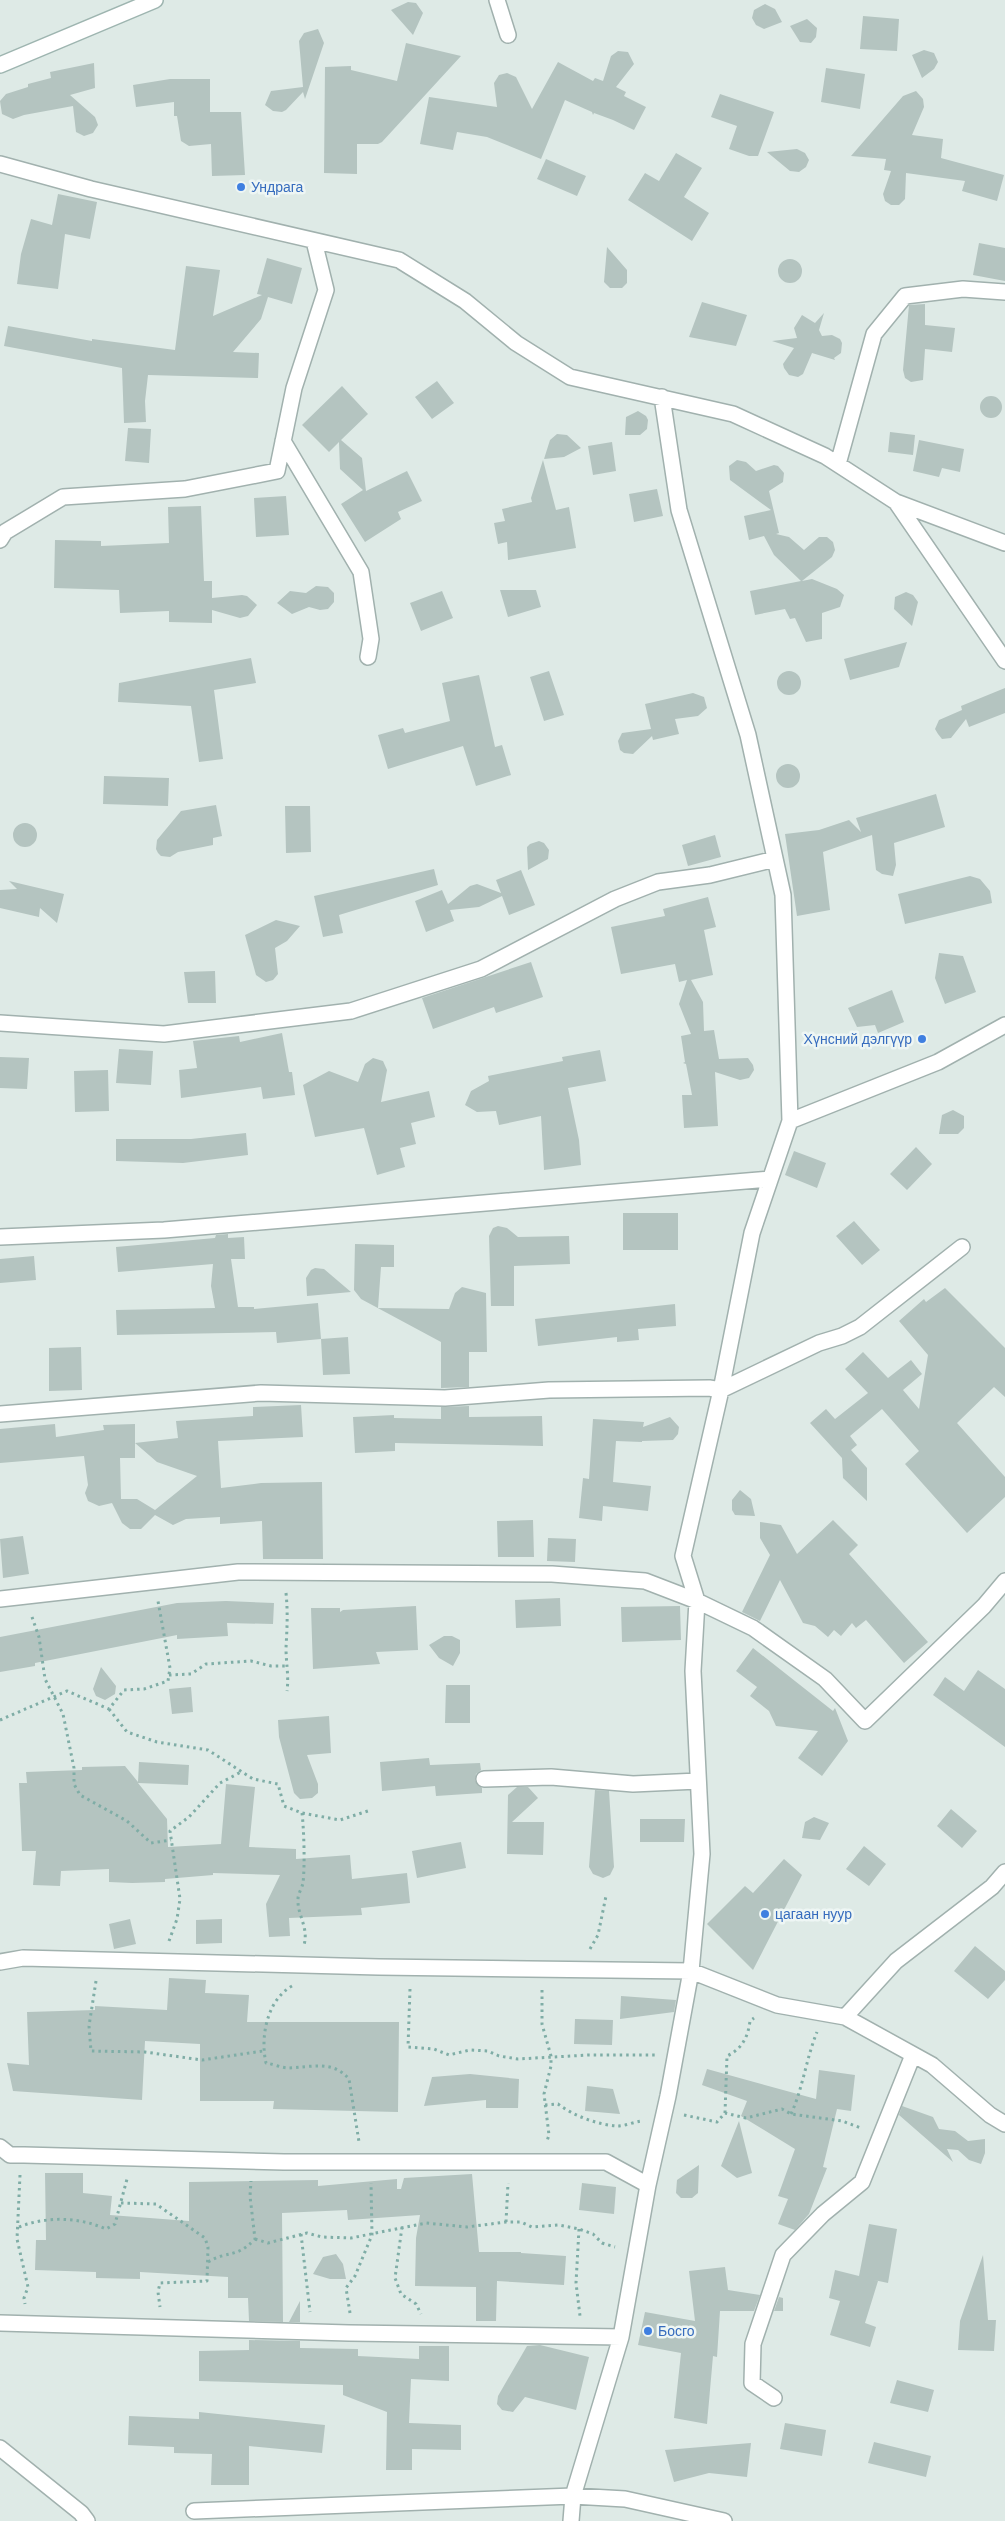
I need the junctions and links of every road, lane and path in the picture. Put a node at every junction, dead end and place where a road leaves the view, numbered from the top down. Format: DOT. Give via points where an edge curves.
graph roads {
  1 [pos="155,0"];
  2 [pos="497,0"];
  3 [pos="508,35"];
  4 [pos="0,65"];
  5 [pos="0,164"];
  6 [pos="314,241"];
  7 [pos="1005,292"];
  8 [pos="662,397"];
  9 [pos="283,441"];
  10 [pos="838,464"];
  11 [pos="896,502"];
  12 [pos="0,540"];
  13 [pos="1005,543"];
  14 [pos="368,657"];
  15 [pos="1005,661"];
  16 [pos="775,859"];
  17 [pos="0,1023"];
  18 [pos="1005,1025"];
  19 [pos="790,1120"];
  20 [pos="770,1179"];
  21 [pos="0,1236"];
  22 [pos="962,1247"];
  23 [pos="721,1390"];
  24 [pos="0,1414"];
  25 [pos="284,1573"];
  26 [pos="152,1581"];
  27 [pos="1005,1581"];
  28 [pos="26,1595"];
  29 [pos="0,1599"];
  30 [pos="697,1601"];
  31 [pos="288,1666"];
  32 [pos="169,1675"];
  33 [pos="287,1691"];
  34 [pos="53,1697"];
  35 [pos="110,1709"];
  36 [pos="0,1720"];
  37 [pos="241,1771"];
  38 [pos="484,1779"];
  39 [pos="698,1781"];
  40 [pos="371,1810"];
  41 [pos="302,1813"];
  42 [pos="171,1840"];
  43 [pos="1005,1872"];
  44 [pos="606,1896"];
  45 [pos="305,1926"];
  46 [pos="97,1960"];
  47 [pos="0,1962"];
  48 [pos="167,1962"];
  49 [pos="304,1965"];
  50 [pos="416,1968"];
  51 [pos="544,1969"];
  52 [pos="586,1970"];
  53 [pos="691,1971"];
  54 [pos="759,1997"];
  55 [pos="845,2017"];
  56 [pos="811,2051"];
  57 [pos="263,2052"];
  58 [pos="676,2055"];
  59 [pos="913,2055"];
  60 [pos="550,2056"];
  61 [pos="545,2105"];
  62 [pos="725,2113"];
  63 [pos="790,2114"];
  64 [pos="664,2116"];
  65 [pos="1005,2124"];
  66 [pos="881,2134"];
  67 [pos="0,2146"];
  68 [pos="24,2155"];
  69 [pos="125,2158"];
  70 [pos="250,2161"];
  71 [pos="369,2162"];
  72 [pos="502,2162"];
  73 [pos="548,2162"];
  74 [pos="648,2184"];
  75 [pos="121,2202"];
  76 [pos="506,2222"];
  77 [pos="20,2227"];
  78 [pos="402,2227"];
  79 [pos="579,2230"];
  80 [pos="302,2234"];
  81 [pos="372,2235"];
  82 [pos="255,2239"];
  83 [pos="637,2249"];
  84 [pos="208,2262"];
  85 [pos="158,2292"];
  86 [pos="0,2324"];
  87 [pos="28,2324"];
  88 [pos="309,2332"];
  89 [pos="349,2333"];
  90 [pos="426,2334"];
  91 [pos="578,2336"];
  92 [pos="622,2337"];
  93 [pos="774,2398"];
  94 [pos="0,2448"];
  95 [pos="573,2496"];
  96 [pos="194,2511"];
  97 [pos="87,2521"];
  98 [pos="571,2521"];
  99 [pos="724,2521"];
  1 -- 4 [label="street"];
  2 -- 3 [label="street"];
  5 -- 6 [label="street" via="91,189"];
  6 -- 8 [label="street" via="399,260 465,302 516,343 570,377"];
  6 -- 9 [label="street" via="326,290 294,388"];
  7 -- 10 [label="street" via="963,289 905,296 874,334"];
  8 -- 10 [label="street" via="733,414"];
  8 -- 16 [label="street" via="679,510 748,735"];
  9 -- 12 [label="street" via="277,471 185,489 63,497 5,532"];
  9 -- 14 [label="street" via="361,572 371,639"];
  10 -- 11 [label="street"];
  11 -- 13 [label="street"];
  11 -- 15 [label="street"];
  16 -- 17 [label="street" via="710,875 658,882 616,899 481,969 351,1011 164,1034"];
  16 -- 19 [label="street" via="783,895"];
  18 -- 19 [label="street" via="938,1062"];
  19 -- 20 [label="street"];
  20 -- 21 [label="street" via="164,1230"];
  20 -- 23 [label="street" via="752,1233"];
  22 -- 23 [label="street" via="860,1327"];
  23 -- 24 [label="street" via="549,1390 445,1398 261,1393"];
  23 -- 30 [label="street" via="683,1556"];
  25 -- 26 [label="street" via="238,1572"];
  25 -- 30 [label="street" via="571,1575 645,1581"];
  25 -- 31 [label="path"];
  26 -- 28 [label="street"];
  26 -- 32 [label="path" via="161,1613"];
  27 -- 30 [label="street" via="984,1606 865,1721 825,1679 753,1628"];
  28 -- 29 [label="street"];
  28 -- 34 [label="path"];
  30 -- 39 [label="street" via="693,1671"];
  31 -- 32 [label="path" via="251,1661 206,1664 191,1674"];
  31 -- 33 [label="path"];
  32 -- 35 [label="path" via="168,1681 144,1689 124,1690"];
  34 -- 35 [label="path" via="67,1691"];
  34 -- 36 [label="path"];
  34 -- 42 [label="path" via="63,1714 74,1784 80,1795 127,1821 151,1843"];
  35 -- 37 [label="path" via="127,1732 158,1742 208,1750"];
  37 -- 41 [label="path" via="253,1779 278,1784 284,1806"];
  37 -- 42 [label="path" via="220,1783 189,1817 170,1831"];
  38 -- 39 [label="street" via="551,1777 633,1784"];
  39 -- 53 [label="street" via="702,1854"];
  40 -- 41 [label="path" via="340,1820"];
  41 -- 45 [label="path" via="305,1835 302,1846 303,1883 298,1899"];
  42 -- 48 [label="path" via="180,1899"];
  43 -- 55 [label="street" via="992,1887 896,1961"];
  44 -- 52 [label="path" via="603,1918"];
  46 -- 47 [label="street" via="23,1958"];
  46 -- 48 [label="street"];
  46 -- 57 [label="path" via="89,2026 91,2051 145,2052 202,2060"];
  48 -- 49 [label="street"];
  49 -- 50 [label="street"];
  49 -- 57 [label="path" via="297,1984 285,1990 273,2006 267,2021"];
  50 -- 51 [label="street"];
  50 -- 60 [label="path" via="409,1981 408,2047 434,2049 449,2055 470,2050 518,2059"];
  51 -- 52 [label="street"];
  51 -- 60 [label="path" via="542,2024"];
  52 -- 53 [label="street"];
  53 -- 54 [label="street"];
  53 -- 58 [label="street"];
  54 -- 55 [label="street" via="777,2005"];
  54 -- 62 [label="path" via="758,2016 750,2021 748,2036 737,2052 726,2056"];
  55 -- 59 [label="street"];
  56 -- 63 [label="path" via="800,2082 799,2096"];
  57 -- 71 [label="path" via="266,2063 288,2068 330,2066 342,2071 349,2079 358,2138"];
  58 -- 60 [label="path"];
  58 -- 64 [label="street"];
  59 -- 65 [label="street" via="932,2064 990,2115"];
  59 -- 66 [label="street"];
  60 -- 61 [label="path"];
  61 -- 64 [label="path" via="558,2104 584,2118 618,2126"];
  61 -- 73 [label="path"];
  62 -- 63 [label="path" via="746,2118 782,2110"];
  62 -- 64 [label="path" via="717,2122 689,2114"];
  63 -- 66 [label="path" via="842,2121"];
  64 -- 74 [label="street"];
  66 -- 93 [label="street" via="862,2182 823,2214 783,2255 752,2344 752,2383"];
  67 -- 68 [label="street" via="10,2155"];
  68 -- 69 [label="street"];
  68 -- 77 [label="path" via="17,2207"];
  69 -- 70 [label="street"];
  69 -- 75 [label="path" via="127,2180"];
  70 -- 71 [label="street"];
  70 -- 82 [label="path"];
  71 -- 72 [label="street"];
  71 -- 81 [label="path"];
  72 -- 73 [label="street"];
  72 -- 76 [label="path" via="510,2177 506,2190 509,2198"];
  73 -- 74 [label="street" via="606,2162"];
  74 -- 83 [label="street"];
  75 -- 77 [label="path" via="115,2224 106,2230 93,2223 48,2218"];
  75 -- 84 [label="path" via="156,2204 167,2210 206,2238"];
  76 -- 78 [label="path" via="467,2227 426,2223"];
  76 -- 79 [label="path" via="521,2222 532,2227 559,2225"];
  77 -- 87 [label="path" via="17,2239 28,2287 24,2298"];
  78 -- 81 [label="path"];
  78 -- 90 [label="path" via="395,2278 401,2294 416,2304"];
  79 -- 83 [label="path" via="592,2234 602,2243"];
  79 -- 91 [label="path" via="576,2282 580,2308"];
  80 -- 81 [label="path" via="337,2238"];
  80 -- 82 [label="path" via="268,2243"];
  80 -- 88 [label="path" via="311,2315"];
  81 -- 89 [label="path" via="355,2276 346,2288 351,2319"];
  82 -- 84 [label="path" via="244,2250 218,2256"];
  83 -- 92 [label="street"];
  84 -- 85 [label="path" via="207,2281 160,2283"];
  86 -- 87 [label="street"];
  87 -- 88 [label="street"];
  88 -- 89 [label="street"];
  89 -- 90 [label="street"];
  90 -- 91 [label="street"];
  91 -- 92 [label="street"];
  92 -- 95 [label="street"];
  94 -- 97 [label="street"];
  95 -- 96 [label="street"];
  95 -- 98 [label="street"];
  95 -- 99 [label="street" via="625,2499"];
}
